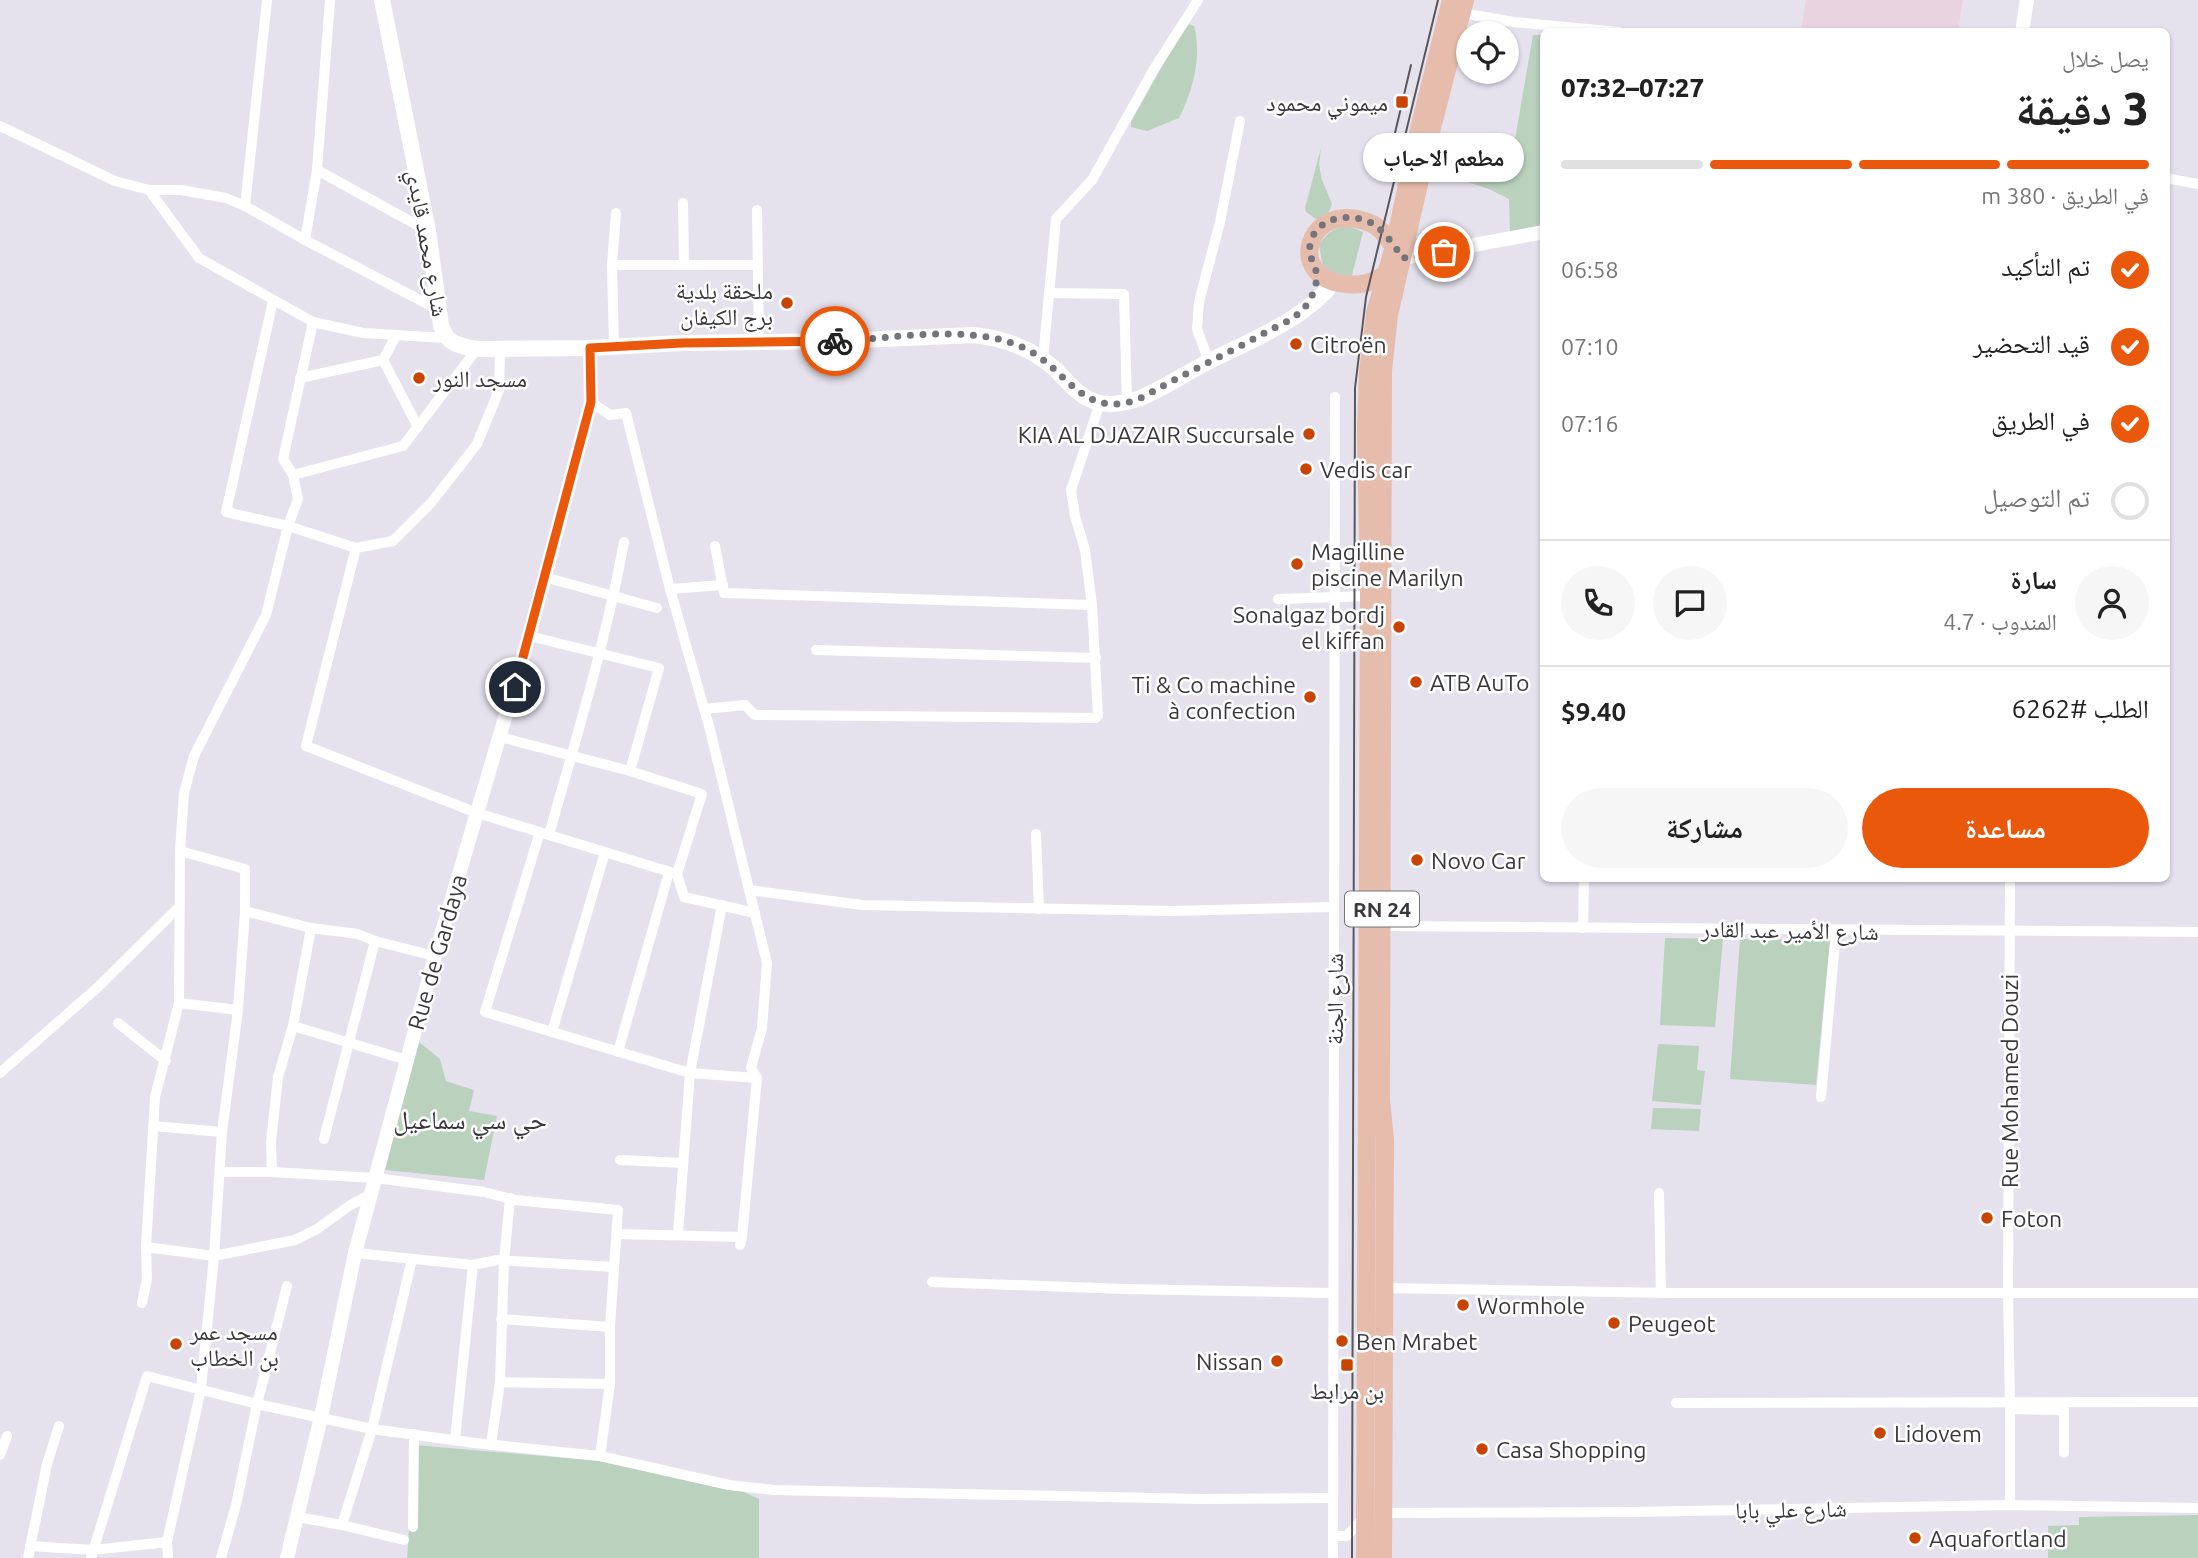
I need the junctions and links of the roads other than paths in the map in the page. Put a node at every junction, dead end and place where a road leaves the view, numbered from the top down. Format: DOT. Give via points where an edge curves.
graph roads {
  1 [pos="267,0"];
  2 [pos="330,0"];
  3 [pos="382,0"];
  4 [pos="1198,0"];
  5 [pos="2027,0"];
  6 [pos="1459,4"];
  7 [pos="1577,28"];
  8 [pos="2023,28"];
  9 [pos="1240,121"];
  10 [pos="0,126"];
  11 [pos="317,170"];
  12 [pos="2170,179"];
  13 [pos="2198,184"];
  14 [pos="149,190"];
  15 [pos="683,203"];
  16 [pos="245,205"];
  17 [pos="757,210"];
  18 [pos="1402,211"];
  19 [pos="616,213"];
  20 [pos="1369,222"];
  21 [pos="428,232"];
  22 [pos="1540,233"];
  23 [pos="305,240"];
  24 [pos="1399,255"];
  25 [pos="612,265"];
  26 [pos="684,265"];
  27 [pos="758,265"];
  28 [pos="1316,271"];
  29 [pos="1386,274"];
  30 [pos="1334,282"];
  31 [pos="1353,286"];
  32 [pos="1049,293"];
  33 [pos="273,301"];
  34 [pos="1304,309"];
  35 [pos="439,310"];
  36 [pos="1375,313"];
  37 [pos="313,322"];
  38 [pos="396,336"];
  39 [pos="446,338"];
  40 [pos="759,341"];
  41 [pos="614,346"];
  42 [pos="590,348"];
  43 [pos="477,349"];
  44 [pos="500,349"];
  45 [pos="1043,359"];
  46 [pos="383,360"];
  47 [pos="1209,362"];
  48 [pos="300,378"];
  49 [pos="1335,397"];
  50 [pos="591,402"];
  51 [pos="1127,402"];
  52 [pos="1100,403"];
  53 [pos="418,427"];
  54 [pos="293,475"];
  55 [pos="288,526"];
  56 [pos="624,542"];
  57 [pos="715,546"];
  58 [pos="356,548"];
  59 [pos="544,577"];
  60 [pos="723,585"];
  61 [pos="670,589"];
  62 [pos="614,596"];
  63 [pos="1369,596"];
  64 [pos="1335,597"];
  65 [pos="1278,599"];
  66 [pos="1092,605"];
  67 [pos="657,608"];
  68 [pos="530,636"];
  69 [pos="816,650"];
  70 [pos="600,653"];
  71 [pos="1096,658"];
  72 [pos="705,709"];
  73 [pos="500,737"];
  74 [pos="571,755"];
  75 [pos="630,771"];
  76 [pos="477,813"];
  77 [pos="544,834"];
  78 [pos="1036,834"];
  79 [pos="180,851"];
  80 [pos="605,852"];
  81 [pos="673,873"];
  82 [pos="1584,882"];
  83 [pos="2010,882"];
  84 [pos="749,890"];
  85 [pos="722,905"];
  86 [pos="179,907"];
  87 [pos="1333,907"];
  88 [pos="1039,909"];
  89 [pos="245,911"];
  90 [pos="755,913"];
  91 [pos="1382,926"];
  92 [pos="311,928"];
  93 [pos="1583,928"];
  94 [pos="1836,931"];
  95 [pos="2010,932"];
  96 [pos="2198,932"];
  97 [pos="375,941"];
  98 [pos="435,956"];
  99 [pos="179,1003"];
  100 [pos="238,1010"];
  101 [pos="118,1023"];
  102 [pos="293,1026"];
  103 [pos="552,1032"];
  104 [pos="350,1044"];
  105 [pos="618,1052"];
  106 [pos="407,1060"];
  107 [pos="166,1061"];
  108 [pos="0,1073"];
  109 [pos="690,1073"];
  110 [pos="757,1078"];
  111 [pos="1821,1097"];
  112 [pos="153,1126"];
  113 [pos="222,1132"];
  114 [pos="324,1139"];
  115 [pos="620,1160"];
  116 [pos="683,1163"];
  117 [pos="220,1172"];
  118 [pos="272,1172"];
  119 [pos="375,1178"];
  120 [pos="1658,1193"];
  121 [pos="371,1194"];
  122 [pos="510,1198"];
  123 [pos="617,1234"];
  124 [pos="678,1234"];
  125 [pos="146,1247"];
  126 [pos="355,1253"];
  127 [pos="214,1256"];
  128 [pos="412,1259"];
  129 [pos="504,1261"];
  130 [pos="473,1265"];
  131 [pos="614,1267"];
  132 [pos="932,1282"];
  133 [pos="287,1286"];
  134 [pos="1384,1288"];
  135 [pos="2008,1292"];
  136 [pos="1332,1293"];
  137 [pos="1661,1293"];
  138 [pos="2198,1293"];
  139 [pos="142,1303"];
  140 [pos="501,1319"];
  141 [pos="610,1327"];
  142 [pos="500,1382"];
  143 [pos="610,1384"];
  144 [pos="201,1389"];
  145 [pos="2198,1402"];
  146 [pos="1676,1403"];
  147 [pos="257,1404"];
  148 [pos="2010,1406"];
  149 [pos="321,1417"];
  150 [pos="60,1426"];
  151 [pos="372,1429"];
  152 [pos="414,1434"];
  153 [pos="7,1436"];
  154 [pos="455,1440"];
  155 [pos="491,1445"];
  156 [pos="2064,1452"];
  157 [pos="0,1455"];
  158 [pos="600,1456"];
  159 [pos="1332,1497"];
  160 [pos="2010,1505"];
  161 [pos="2198,1508"];
  162 [pos="1375,1512"];
  163 [pos="297,1517"];
  164 [pos="342,1525"];
  165 [pos="413,1527"];
  166 [pos="1334,1536"];
  167 [pos="1347,1536"];
  168 [pos="404,1541"];
  169 [pos="167,1542"];
  170 [pos="29,1552"];
  171 [pos="92,1554"];
  172 [pos="1365,1557"];
  173 [pos="167,1558"];
  174 [pos="221,1558"];
  175 [pos="288,1558"];
  176 [pos="1333,1558"];
  177 [pos="1383,1558"];
  1 -- 16 [label="street"];
  2 -- 11 [label="street"];
  3 -- 21 [label="main road, شارع محمد قايدي"];
  4 -- 32 [label="street" via="1092,180 1056,219"];
  5 -- 8 [label="street"];
  6 -- 7 [label="street" via="1514,22"];
  6 -- 18 [label="main road, RN 24" via="1419,129"];
  6 -- 24 [label="main road, RN 24"];
  9 -- 47 [label="street" via="1199,302 1197,329"];
  10 -- 14 [label="street" via="115,181"];
  11 -- 21 [label="street"];
  11 -- 23 [label="street"];
  12 -- 13 [label="street"];
  14 -- 16 [label="street" via="181,190"];
  14 -- 33 [label="street" via="200,258"];
  15 -- 26 [label="street"];
  16 -- 23 [label="street"];
  17 -- 27 [label="street"];
  18 -- 20 [label="main road" via="1383,222"];
  18 -- 24 [label="main road, RN 24"];
  19 -- 25 [label="street"];
  20 -- 24 [label="main road"];
  20 -- 28 [label="main road" via="1338,218 1318,229 1310,246"];
  21 -- 35 [label="main road, شارع محمد قايدي"];
  22 -- 24 [label="street"];
  23 -- 35 [label="street"];
  24 -- 29 [label="main road"];
  24 -- 91 [label="main road, RN 24" via="1383,371"];
  25 -- 26 [label="street"];
  25 -- 41 [label="street"];
  26 -- 27 [label="street"];
  27 -- 40 [label="street"];
  28 -- 30 [label="main road"];
  28 -- 34 [label="main road" via="1314,291"];
  29 -- 31 [label="main road"];
  29 -- 36 [label="main road, RN 24"];
  30 -- 31 [label="main road"];
  30 -- 34 [label="main road"];
  31 -- 36 [label="main road"];
  32 -- 45 [label="street"];
  32 -- 51 [label="street" via="1125,294"];
  33 -- 37 [label="street"];
  33 -- 55 [label="street" via="226,512"];
  34 -- 47 [label="main road"];
  35 -- 39 [label="main road, شارع محمد قايدي"];
  36 -- 63 [label="main road, RN 24" via="1366,429"];
  37 -- 38 [label="street"];
  37 -- 48 [label="street"];
  38 -- 39 [label="street"];
  38 -- 46 [label="street"];
  39 -- 43 [label="main road, شارع محمد قايدي" via="460,347"];
  40 -- 41 [label="main road, شارع محمد قايدي"];
  40 -- 45 [label="main road, شارع محمد قايدي" via="973,335 1015,344"];
  41 -- 42 [label="main road, شارع محمد قايدي"];
  42 -- 44 [label="main road, شارع محمد قايدي"];
  42 -- 50 [label="street, Rue de Gardaya"];
  43 -- 44 [label="main road, شارع محمد قايدي"];
  43 -- 53 [label="street"];
  44 -- 58 [label="street" via="499,390 477,444 431,503 393,541"];
  45 -- 52 [label="main road, شارع محمد قايدي" via="1082,396"];
  46 -- 48 [label="street"];
  46 -- 53 [label="street"];
  47 -- 51 [label="main road"];
  48 -- 54 [label="street" via="283,459"];
  49 -- 64 [label="street, شارع الجنة"];
  50 -- 59 [label="street, Rue de Gardaya"];
  50 -- 61 [label="street" via="610,415 626,413"];
  51 -- 52 [label="main road"];
  52 -- 66 [label="street" via="1071,490"];
  53 -- 54 [label="street" via="403,446"];
  54 -- 55 [label="street" via="298,499"];
  55 -- 58 [label="street"];
  55 -- 79 [label="street" via="266,615 194,755 184,793"];
  56 -- 62 [label="street"];
  57 -- 60 [label="street"];
  58 -- 76 [label="street" via="306,746"];
  59 -- 62 [label="street"];
  59 -- 68 [label="street, Rue de Gardaya"];
  60 -- 61 [label="street"];
  60 -- 66 [label="street" via="724,593"];
  61 -- 72 [label="street"];
  62 -- 67 [label="street"];
  62 -- 70 [label="street"];
  63 -- 64 [label="street"];
  63 -- 162 [label="main road, RN 24"];
  64 -- 65 [label="street"];
  64 -- 87 [label="street, شارع الجنة"];
  66 -- 71 [label="street"];
  68 -- 70 [label="street"];
  68 -- 73 [label="street, Rue de Gardaya"];
  69 -- 71 [label="street"];
  70 -- 74 [label="street"];
  70 -- 75 [label="street" via="659,668"];
  71 -- 72 [label="street" via="1100,712 1096,718 755,715 745,705"];
  72 -- 84 [label="street"];
  73 -- 74 [label="street"];
  73 -- 76 [label="street, Rue de Gardaya"];
  74 -- 75 [label="street"];
  74 -- 77 [label="street"];
  75 -- 81 [label="street" via="702,794"];
  76 -- 77 [label="street"];
  76 -- 98 [label="street, Rue de Gardaya"];
  77 -- 80 [label="street"];
  77 -- 103 [label="street" via="485,1012"];
  78 -- 88 [label="street"];
  79 -- 86 [label="street"];
  79 -- 89 [label="street" via="245,869"];
  80 -- 81 [label="street"];
  80 -- 103 [label="street"];
  81 -- 85 [label="street" via="684,897"];
  81 -- 105 [label="street"];
  82 -- 93 [label="street"];
  83 -- 95 [label="street, Rue Mohamed Douzi"];
  84 -- 88 [label="street" via="862,905"];
  84 -- 90 [label="street"];
  85 -- 90 [label="street"];
  85 -- 109 [label="street"];
  86 -- 99 [label="street"];
  86 -- 108 [label="street" via="97,988"];
  87 -- 88 [label="street"];
  87 -- 136 [label="street, شارع الجنة"];
  89 -- 92 [label="street"];
  89 -- 100 [label="street"];
  90 -- 110 [label="street" via="767,964 762,1028 751,1068"];
  91 -- 93 [label="street, شارع الأمير عبد القادر"];
  91 -- 134 [label="main road, RN 24"];
  92 -- 97 [label="street"];
  92 -- 102 [label="street"];
  93 -- 94 [label="street, شارع الأمير عبد القادر"];
  94 -- 95 [label="street, شارع الأمير عبد القادر"];
  94 -- 111 [label="street"];
  95 -- 96 [label="street, شارع الأمير عبد القادر"];
  95 -- 135 [label="street, Rue Mohamed Douzi"];
  97 -- 98 [label="street"];
  97 -- 104 [label="street"];
  98 -- 106 [label="street, Rue de Gardaya"];
  99 -- 100 [label="street"];
  99 -- 107 [label="street"];
  100 -- 113 [label="street"];
  101 -- 107 [label="street"];
  102 -- 104 [label="street"];
  102 -- 118 [label="street" via="278,1077"];
  103 -- 105 [label="street"];
  104 -- 106 [label="street"];
  104 -- 114 [label="street"];
  105 -- 109 [label="street"];
  106 -- 119 [label="street, Rue de Gardaya"];
  107 -- 112 [label="street" via="155,1097"];
  109 -- 110 [label="street"];
  109 -- 116 [label="street"];
  110 -- 124 [label="street" via="741,1241"];
  112 -- 113 [label="street"];
  112 -- 125 [label="street"];
  113 -- 117 [label="street"];
  115 -- 116 [label="street"];
  116 -- 124 [label="street"];
  117 -- 118 [label="street"];
  117 -- 127 [label="street"];
  118 -- 119 [label="street"];
  119 -- 121 [label="street, Rue de Gardaya"];
  119 -- 122 [label="street"];
  120 -- 137 [label="street"];
  121 -- 126 [label="street, Rue de Gardaya"];
  121 -- 127 [label="street" via="295,1240"];
  122 -- 123 [label="street" via="618,1210"];
  122 -- 129 [label="street"];
  123 -- 124 [label="street"];
  123 -- 131 [label="street"];
  125 -- 127 [label="street"];
  125 -- 139 [label="street"];
  126 -- 128 [label="street"];
  126 -- 149 [label="street, Rue de Gardaya"];
  127 -- 144 [label="street"];
  128 -- 130 [label="street"];
  128 -- 151 [label="street"];
  129 -- 130 [label="street"];
  129 -- 131 [label="street"];
  129 -- 140 [label="street"];
  130 -- 154 [label="street"];
  131 -- 141 [label="street"];
  132 -- 136 [label="street"];
  133 -- 147 [label="street"];
  134 -- 137 [label="street"];
  134 -- 162 [label="main road, RN 24"];
  135 -- 137 [label="street"];
  135 -- 138 [label="street"];
  135 -- 148 [label="street, Rue Mohamed Douzi"];
  136 -- 159 [label="street, شارع الجنة"];
  140 -- 141 [label="street"];
  140 -- 142 [label="street"];
  141 -- 143 [label="street"];
  142 -- 143 [label="street"];
  142 -- 155 [label="street"];
  143 -- 158 [label="street"];
  144 -- 147 [label="street"];
  144 -- 169 [label="street"];
  144 -- 171 [label="street" via="147,1376"];
  145 -- 148 [label="street"];
  146 -- 148 [label="street"];
  147 -- 149 [label="street"];
  147 -- 174 [label="street"];
  148 -- 156 [label="street" via="2064,1410"];
  148 -- 160 [label="street, Rue Mohamed Douzi"];
  149 -- 151 [label="street"];
  149 -- 163 [label="street, Rue de Gardaya"];
  150 -- 170 [label="street" via="47,1464"];
  151 -- 152 [label="street"];
  151 -- 164 [label="street"];
  152 -- 154 [label="street"];
  152 -- 165 [label="street"];
  153 -- 157 [label="street"];
  154 -- 155 [label="street"];
  155 -- 158 [label="street"];
  158 -- 159 [label="street" via="729,1485 774,1490 1200,1499"];
  159 -- 166 [label="street, شارع الجنة"];
  160 -- 161 [label="street, شارع علي بابا"];
  160 -- 162 [label="street, شارع علي بابا"];
  162 -- 167 [label="street"];
  162 -- 172 [label="main road, RN 24"];
  162 -- 177 [label="main road, RN 24"];
  163 -- 164 [label="street"];
  163 -- 175 [label="street, Rue de Gardaya"];
  164 -- 168 [label="street"];
  166 -- 167 [label="street"];
  166 -- 176 [label="street, شارع الجنة"];
  167 -- 172 [label="street"];
  169 -- 171 [label="street"];
  169 -- 173 [label="street"];
  170 -- 171 [label="street"];
}
